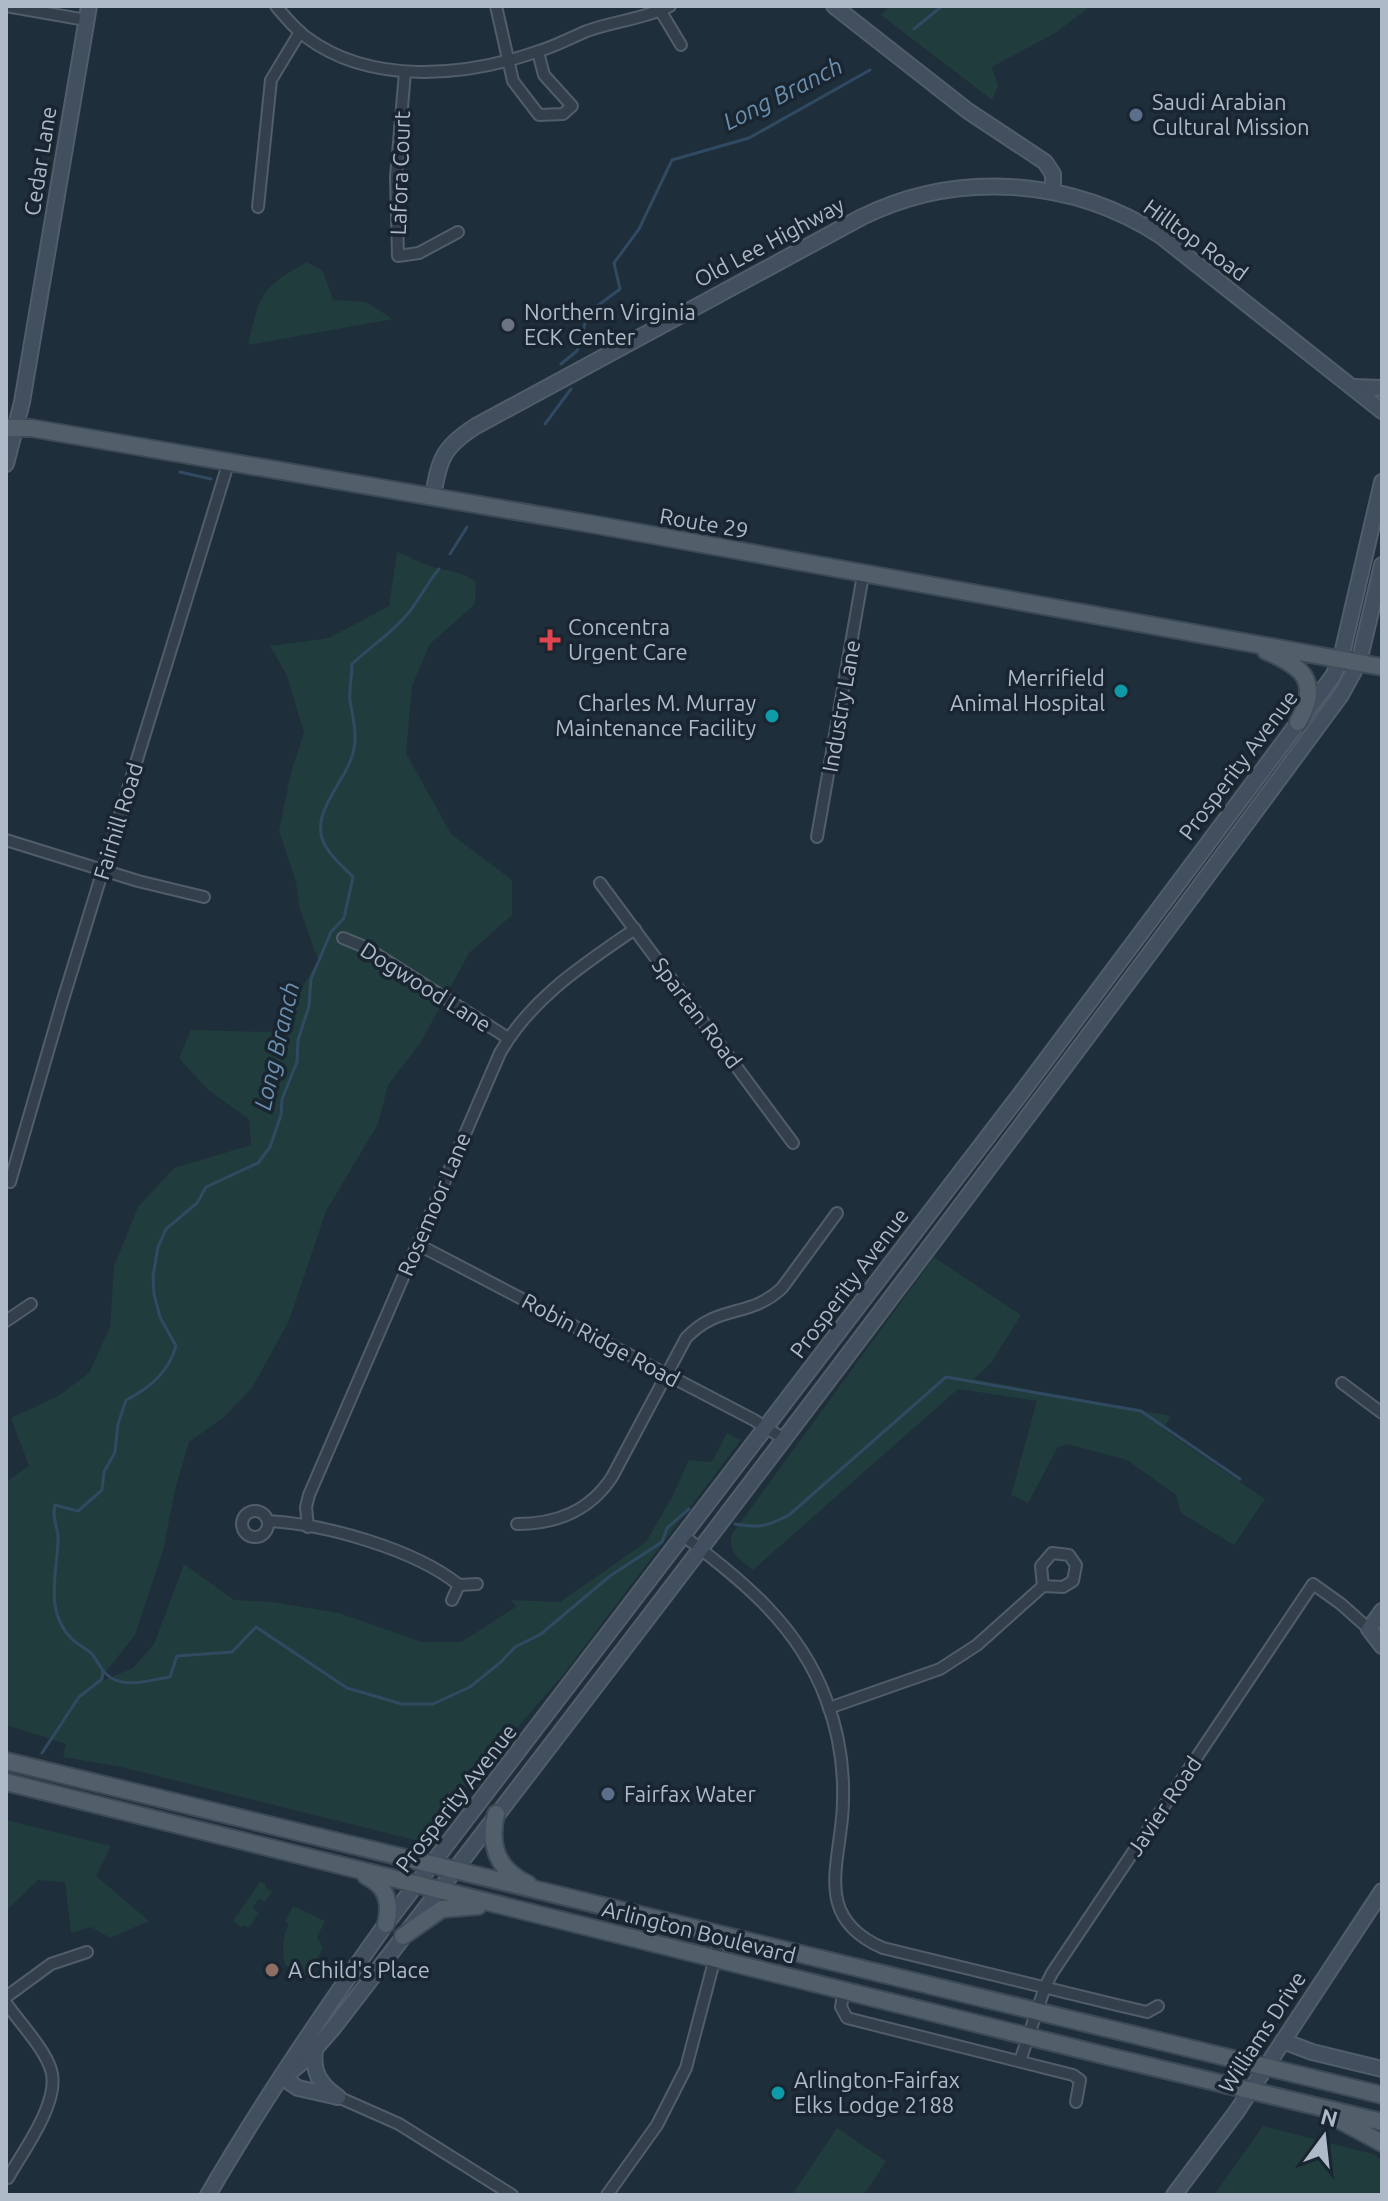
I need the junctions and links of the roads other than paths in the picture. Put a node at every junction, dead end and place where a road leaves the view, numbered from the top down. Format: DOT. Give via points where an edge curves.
graph roads {
  1 [pos="6,6"];
  2 [pos="276,6"];
  3 [pos="496,6"];
  4 [pos="834,6"];
  5 [pos="665,8"];
  6 [pos="88,13"];
  7 [pos="300,32"];
  8 [pos="681,45"];
  9 [pos="538,52"];
  10 [pos="509,60"];
  11 [pos="405,72"];
  12 [pos="1053,192"];
  13 [pos="258,207"];
  14 [pos="458,232"];
  15 [pos="1353,387"];
  16 [pos="1382,388"];
  17 [pos="1382,411"];
  18 [pos="10,425"];
  19 [pos="229,461"];
  20 [pos="6,464"];
  21 [pos="1382,482"];
  22 [pos="433,497"];
  23 [pos="1382,565"];
  24 [pos="863,575"];
  25 [pos="1246,642"];
  26 [pos="1341,658"];
  27 [pos="1359,662"];
  28 [pos="1382,667"];
  29 [pos="1298,722"];
  30 [pos="817,837"];
  31 [pos="6,840"];
  32 [pos="103,871"];
  33 [pos="600,883"];
  34 [pos="204,897"];
  35 [pos="635,929"];
  36 [pos="343,938"];
  37 [pos="508,1038"];
  38 [pos="793,1143"];
  39 [pos="10,1182"];
  40 [pos="837,1213"];
  41 [pos="417,1244"];
  42 [pos="31,1304"];
  43 [pos="6,1321"];
  44 [pos="666,1375"];
  45 [pos="1342,1383"];
  46 [pos="1382,1413"];
  47 [pos="767,1428"];
  48 [pos="784,1439"];
  49 [pos="268,1521"];
  50 [pos="517,1524"];
  51 [pos="308,1527"];
  52 [pos="685,1537"];
  53 [pos="700,1548"];
  54 [pos="477,1584"];
  55 [pos="459,1585"];
  56 [pos="1043,1586"];
  57 [pos="452,1600"];
  58 [pos="1382,1611"];
  59 [pos="1369,1629"];
  60 [pos="1382,1646"];
  61 [pos="829,1708"];
  62 [pos="6,1761"];
  63 [pos="6,1782"];
  64 [pos="496,1814"];
  65 [pos="433,1866"];
  66 [pos="346,1867"];
  67 [pos="453,1870"];
  68 [pos="418,1885"];
  69 [pos="438,1890"];
  70 [pos="1382,1891"];
  71 [pos="563,1898"];
  72 [pos="504,1906"];
  73 [pos="386,1924"];
  74 [pos="721,1935"];
  75 [pos="403,1936"];
  76 [pos="87,1952"];
  77 [pos="715,1958"];
  78 [pos="1045,1987"];
  79 [pos="844,1989"];
  80 [pos="6,2000"];
  81 [pos="1158,2006"];
  82 [pos="1037,2011"];
  83 [pos="1029,2035"];
  84 [pos="1283,2041"];
  85 [pos="315,2050"];
  86 [pos="1020,2061"];
  87 [pos="1266,2067"];
  88 [pos="1382,2069"];
  89 [pos="283,2078"];
  90 [pos="1250,2090"];
  91 [pos="1382,2095"];
  92 [pos="338,2097"];
  93 [pos="1076,2102"];
  94 [pos="1315,2106"];
  95 [pos="1382,2122"];
  96 [pos="1382,2143"];
  97 [pos="8,2178"];
  98 [pos="208,2195"];
  99 [pos="512,2195"];
  100 [pos="607,2195"];
  101 [pos="1174,2195"];
  1 -- 6 [label="street"];
  2 -- 7 [label="street"];
  3 -- 10 [label="street"];
  4 -- 12 [label="main road" via="968,111 1045,162 1053,174"];
  5 -- 8 [label="street"];
  5 -- 9 [label="street"];
  6 -- 18 [label="main road, Cedar Lane"];
  7 -- 11 [label="street" via="343,58"];
  7 -- 13 [label="street" via="271,80"];
  9 -- 10 [label="street"];
  9 -- 10 [label="street" via="544,75 572,106 563,114 539,115 513,81"];
  10 -- 11 [label="street"];
  11 -- 14 [label="street, Lafora Court" via="396,177 398,256 419,253"];
  12 -- 15 [label="main road, Hilltop Road" via="1099,204 1144,225"];
  12 -- 22 [label="main road, Old Lee Highway" via="950,188 878,209 462,435 443,454"];
  15 -- 16 [label="main road"];
  15 -- 17 [label="main road, Hilltop Road"];
  18 -- 19 [label="main road, Route 29"];
  18 -- 20 [label="main road, Cedar Lane"];
  19 -- 22 [label="main road, Route 29"];
  19 -- 32 [label="street, Fairhill Road"];
  21 -- 26 [label="main road, Prosperity Avenue"];
  22 -- 24 [label="main road, Route 29"];
  23 -- 27 [label="main road, Prosperity Avenue"];
  24 -- 25 [label="main road, Route 29"];
  24 -- 30 [label="street, Industry Lane"];
  25 -- 26 [label="main road, Route 29"];
  25 -- 29 [label="main road" via="1288,661 1305,676 1308,701"];
  26 -- 27 [label="main road, Route 29"];
  26 -- 29 [label="main road, Prosperity Avenue"];
  27 -- 28 [label="main road, Route 29"];
  27 -- 48 [label="main road, Prosperity Avenue" via="1341,695 1039,1104"];
  29 -- 47 [label="main road, Prosperity Avenue"];
  31 -- 32 [label="street"];
  32 -- 34 [label="street"];
  32 -- 39 [label="street, Fairhill Road"];
  33 -- 35 [label="street, Spartan Road"];
  35 -- 37 [label="street, Rosemoor Lane" via="557,986"];
  35 -- 38 [label="street, Spartan Road"];
  36 -- 37 [label="street, Dogwood Lane"];
  37 -- 41 [label="street, Rosemoor Lane"];
  40 -- 44 [label="street" via="782,1288 759,1305 698,1325"];
  41 -- 44 [label="street, Robin Ridge Road"];
  41 -- 51 [label="street, Rosemoor Lane" via="309,1495"];
  42 -- 43 [label="street"];
  44 -- 47 [label="street, Robin Ridge Road"];
  44 -- 50 [label="street" via="596,1497 558,1519"];
  45 -- 46 [label="street"];
  47 -- 48 [label="street, Robin Ridge Road"];
  47 -- 52 [label="main road, Prosperity Avenue"];
  48 -- 53 [label="main road, Prosperity Avenue"];
  49 -- 51 [label="street"];
  51 -- 55 [label="street" via="394,1549"];
  52 -- 53 [label="street"];
  52 -- 65 [label="main road, Prosperity Avenue"];
  53 -- 61 [label="street" via="783,1622"];
  53 -- 64 [label="main road, Prosperity Avenue"];
  54 -- 55 [label="street"];
  55 -- 57 [label="street"];
  56 -- 61 [label="street" via="977,1645 940,1669"];
  58 -- 59 [label="main road"];
  59 -- 60 [label="main road"];
  59 -- 78 [label="street, Javier Road" via="1313,1584"];
  61 -- 78 [label="street" via="843,1779 834,1884 843,1915 860,1935 883,1948"];
  62 -- 65 [label="main road, Arlington Boulevard"];
  63 -- 66 [label="main road, Arlington Boulevard"];
  64 -- 67 [label="main road, Prosperity Avenue"];
  64 -- 71 [label="main road" via="493,1839 503,1867"];
  65 -- 67 [label="main road, Arlington Boulevard"];
  65 -- 68 [label="main road, Prosperity Avenue"];
  66 -- 68 [label="main road, Arlington Boulevard"];
  66 -- 73 [label="main road" via="384,1889"];
  67 -- 69 [label="main road, Prosperity Avenue"];
  67 -- 71 [label="main road, Arlington Boulevard"];
  68 -- 69 [label="main road, Arlington Boulevard"];
  68 -- 73 [label="main road, Prosperity Avenue"];
  69 -- 72 [label="main road, Arlington Boulevard"];
  69 -- 75 [label="main road, Prosperity Avenue"];
  70 -- 84 [label="main road, Williams Drive"];
  71 -- 74 [label="main road, Arlington Boulevard"];
  72 -- 75 [label="main road" via="442,1909"];
  72 -- 77 [label="main road, Arlington Boulevard"];
  73 -- 89 [label="main road, Prosperity Avenue"];
  74 -- 77 [label="street"];
  74 -- 82 [label="main road, Arlington Boulevard"];
  75 -- 85 [label="main road, Prosperity Avenue"];
  76 -- 80 [label="street" via="51,1964"];
  77 -- 79 [label="main road, Arlington Boulevard"];
  77 -- 100 [label="street" via="680,2080 643,2146"];
  78 -- 81 [label="street" via="1147,2012"];
  78 -- 82 [label="street, Javier Road"];
  79 -- 83 [label="main road, Arlington Boulevard"];
  79 -- 86 [label="street" via="841,2007 847,2018"];
  80 -- 97 [label="street" via="48,2062 54,2084 49,2104"];
  82 -- 83 [label="street, Javier Road"];
  82 -- 87 [label="main road, Arlington Boulevard"];
  83 -- 86 [label="street, Javier Road"];
  83 -- 90 [label="main road, Arlington Boulevard"];
  84 -- 87 [label="main road, Williams Drive"];
  84 -- 88 [label="main road"];
  85 -- 89 [label="main road, Prosperity Avenue"];
  85 -- 92 [label="main road" via="318,2078"];
  86 -- 93 [label="street" via="1078,2077"];
  87 -- 90 [label="main road, Williams Drive"];
  87 -- 91 [label="main road, Arlington Boulevard"];
  89 -- 92 [label="main road" via="303,2090"];
  89 -- 98 [label="main road, Prosperity Avenue"];
  90 -- 94 [label="main road, Arlington Boulevard"];
  90 -- 101 [label="main road, Williams Drive"];
  92 -- 99 [label="street" via="399,2124"];
  94 -- 95 [label="main road, Arlington Boulevard"];
  94 -- 96 [label="main road"];
}
